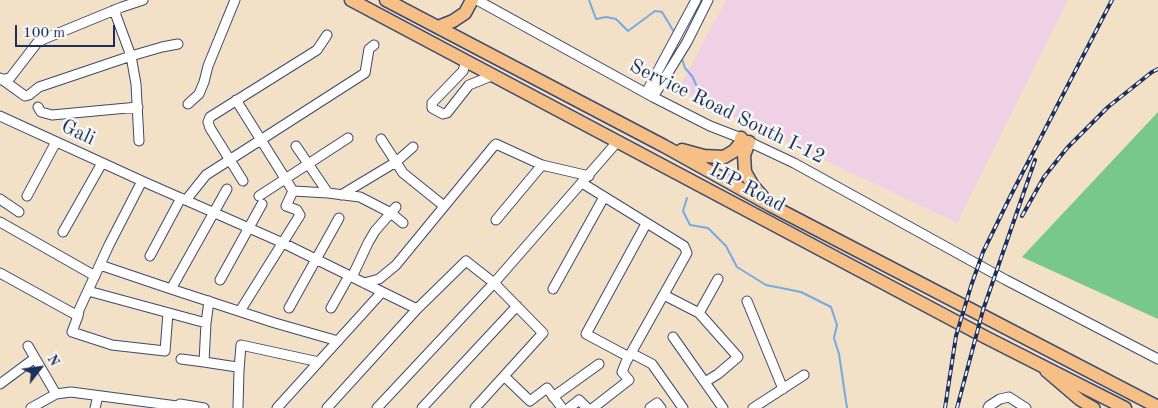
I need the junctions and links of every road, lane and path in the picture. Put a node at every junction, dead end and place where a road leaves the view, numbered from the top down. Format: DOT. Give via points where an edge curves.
graph roads {
  1 [pos="143,0"];
  2 [pos="235,0"];
  3 [pos="351,0"];
  4 [pos="386,0"];
  5 [pos="472,0"];
  6 [pos="477,0"];
  7 [pos="696,0"];
  8 [pos="708,0"];
  9 [pos="114,10"];
  10 [pos="438,28"];
  11 [pos="327,35"];
  12 [pos="178,44"];
  13 [pos="374,45"];
  14 [pos="131,56"];
  15 [pos="466,61"];
  16 [pos="494,75"];
  17 [pos="0,79"];
  18 [pos="649,95"];
  19 [pos="236,100"];
  20 [pos="188,104"];
  21 [pos="38,107"];
  22 [pos="138,107"];
  23 [pos="0,116"];
  24 [pos="348,138"];
  25 [pos="381,139"];
  26 [pos="261,140"];
  27 [pos="745,140"];
  28 [pos="618,141"];
  29 [pos="56,142"];
  30 [pos="139,142"];
  31 [pos="296,146"];
  32 [pos="664,146"];
  33 [pos="413,147"];
  34 [pos="230,160"];
  35 [pos="396,162"];
  36 [pos="102,163"];
  37 [pos="308,164"];
  38 [pos="542,165"];
  39 [pos="285,179"];
  40 [pos="586,180"];
  41 [pos="142,181"];
  42 [pos="243,181"];
  43 [pos="227,189"];
  44 [pos="293,191"];
  45 [pos="328,193"];
  46 [pos="341,195"];
  47 [pos="27,196"];
  48 [pos="604,197"];
  49 [pos="0,199"];
  50 [pos="184,199"];
  51 [pos="770,205"];
  52 [pos="444,206"];
  53 [pos="394,210"];
  54 [pos="19,212"];
  55 [pos="214,213"];
  56 [pos="339,218"];
  57 [pos="496,220"];
  58 [pos="0,222"];
  59 [pos="403,223"];
  60 [pos="646,224"];
  61 [pos="249,228"];
  62 [pos="63,232"];
  63 [pos="283,243"];
  64 [pos="150,256"];
  65 [pos="316,260"];
  66 [pos="100,265"];
  67 [pos="0,273"];
  68 [pos="95,276"];
  69 [pos="350,276"];
  70 [pos="718,279"];
  71 [pos="220,280"];
  72 [pos="364,283"];
  73 [pos="494,283"];
  74 [pos="552,288"];
  75 [pos="171,289"];
  76 [pos="88,291"];
  77 [pos="382,292"];
  78 [pos="664,295"];
  79 [pos="747,300"];
  80 [pos="209,301"];
  81 [pos="517,306"];
  82 [pos="289,308"];
  83 [pos="331,308"];
  84 [pos="417,309"];
  85 [pos="240,311"];
  86 [pos="168,313"];
  87 [pos="699,313"];
  88 [pos="78,316"];
  89 [pos="206,323"];
  90 [pos="672,337"];
  91 [pos="338,341"];
  92 [pos="28,346"];
  93 [pos="630,355"];
  94 [pos="35,358"];
  95 [pos="180,359"];
  96 [pos="1158,359"];
  97 [pos="204,362"];
  98 [pos="319,362"];
  99 [pos="599,364"];
  100 [pos="1040,365"];
  101 [pos="239,370"];
  102 [pos="804,375"];
  103 [pos="504,376"];
  104 [pos="2,379"];
  105 [pos="705,382"];
  106 [pos="783,389"];
  107 [pos="56,394"];
  108 [pos="98,396"];
  109 [pos="553,396"];
  110 [pos="120,403"];
  111 [pos="176,407"];
  112 [pos="31,408"];
  113 [pos="95,408"];
  114 [pos="204,408"];
  115 [pos="238,408"];
  116 [pos="277,408"];
  117 [pos="327,408"];
  118 [pos="377,408"];
  119 [pos="422,408"];
  120 [pos="475,408"];
  121 [pos="562,408"];
  122 [pos="570,408"];
  123 [pos="587,408"];
  124 [pos="593,408"];
  125 [pos="650,408"];
  126 [pos="661,408"];
  127 [pos="683,408"];
  128 [pos="724,408"];
  129 [pos="753,408"];
  130 [pos="988,408"];
  131 [pos="1026,408"];
  132 [pos="1094,408"];
  133 [pos="1125,408"];
  134 [pos="1158,408"];
  1 -- 9 [label="street"];
  2 -- 20 [label="street" via="204,82"];
  3 -- 15 [label="highway, IJP Road"];
  4 -- 10 [label="highway, IJP Road"];
  5 -- 10 [label="highway" via="465,13"];
  6 -- 18 [label="street, Service Road South I-12"];
  7 -- 18 [label="street"];
  8 -- 18 [label="street" via="687,42"];
  9 -- 14 [label="street"];
  9 -- 17 [label="street" via="37,43 10,78"];
  10 -- 32 [label="highway, IJP Road"];
  11 -- 19 [label="street" via="317,50"];
  12 -- 14 [label="street"];
  13 -- 26 [label="street" via="369,49 365,74"];
  14 -- 17 [label="street" via="39,87 25,96"];
  14 -- 22 [label="street"];
  15 -- 16 [label="highway, IJP Road"];
  15 -- 16 [label="street" via="463,70 432,103 432,108 447,113 469,85"];
  16 -- 28 [label="highway, IJP Road"];
  18 -- 27 [label="street, Service Road South I-12"];
  19 -- 26 [label="street"];
  19 -- 34 [label="street" via="215,113 208,122"];
  21 -- 22 [label="street" via="42,112 52,114"];
  22 -- 30 [label="street"];
  23 -- 29 [label="street, Gali"];
  24 -- 37 [label="street"];
  25 -- 35 [label="street"];
  26 -- 34 [label="street"];
  26 -- 39 [label="street"];
  27 -- 32 [label="highway" via="724,157 704,156"];
  27 -- 51 [label="highway" via="745,172"];
  27 -- 96 [label="street, Service Road South I-12" via="794,163 1006,280"];
  28 -- 40 [label="street"];
  28 -- 100 [label="highway, IJP Road"];
  29 -- 36 [label="street, Gali"];
  29 -- 47 [label="street"];
  31 -- 37 [label="street"];
  32 -- 51 [label="highway, IJP Road"];
  33 -- 35 [label="street"];
  34 -- 42 [label="street"];
  34 -- 50 [label="street" via="201,180"];
  35 -- 46 [label="street"];
  35 -- 52 [label="street" via="406,177"];
  36 -- 41 [label="street, Gali"];
  36 -- 62 [label="street"];
  37 -- 39 [label="street"];
  37 -- 45 [label="street"];
  38 -- 40 [label="street"];
  38 -- 52 [label="street" via="496,144"];
  38 -- 57 [label="street"];
  39 -- 44 [label="street"];
  39 -- 61 [label="street" via="260,200"];
  40 -- 48 [label="street"];
  40 -- 73 [label="street"];
  41 -- 50 [label="street, Gali"];
  41 -- 66 [label="street"];
  43 -- 55 [label="street"];
  44 -- 45 [label="street"];
  44 -- 63 [label="street" via="286,206 297,210 300,215"];
  45 -- 46 [label="street"];
  46 -- 53 [label="street"];
  48 -- 60 [label="street"];
  48 -- 74 [label="street"];
  49 -- 54 [label="street"];
  50 -- 55 [label="street, Gali"];
  50 -- 64 [label="street"];
  51 -- 134 [label="highway, IJP Road"];
  52 -- 72 [label="street" via="386,275"];
  53 -- 59 [label="street"];
  53 -- 69 [label="street" via="376,231"];
  55 -- 61 [label="street, Gali"];
  55 -- 75 [label="street"];
  56 -- 65 [label="street"];
  58 -- 68 [label="street"];
  60 -- 78 [label="street" via="687,249"];
  60 -- 93 [label="street" via="586,334"];
  61 -- 63 [label="street, Gali"];
  61 -- 71 [label="street"];
  63 -- 65 [label="street, Gali"];
  63 -- 85 [label="street"];
  65 -- 69 [label="street, Gali"];
  65 -- 82 [label="street"];
  66 -- 68 [label="street"];
  66 -- 75 [label="street"];
  67 -- 88 [label="street"];
  68 -- 76 [label="street"];
  69 -- 72 [label="street, Gali"];
  69 -- 83 [label="street"];
  70 -- 87 [label="street"];
  72 -- 77 [label="street, Gali"];
  73 -- 81 [label="street"];
  73 -- 84 [label="street" via="466,261"];
  73 -- 118 [label="street"];
  75 -- 80 [label="street"];
  76 -- 86 [label="street"];
  76 -- 88 [label="street"];
  77 -- 84 [label="street, Gali"];
  77 -- 91 [label="street"];
  78 -- 87 [label="street"];
  78 -- 93 [label="street"];
  79 -- 106 [label="street"];
  80 -- 85 [label="street"];
  80 -- 89 [label="street"];
  81 -- 103 [label="street" via="543,334"];
  81 -- 119 [label="street"];
  84 -- 117 [label="street"];
  85 -- 91 [label="street"];
  86 -- 88 [label="street" via="165,351 112,345 72,332"];
  86 -- 89 [label="street"];
  87 -- 105 [label="street" via="738,357"];
  89 -- 97 [label="street"];
  90 -- 105 [label="street"];
  91 -- 98 [label="street"];
  92 -- 94 [label="street"];
  93 -- 124 [label="street" via="622,372 629,380"];
  93 -- 127 [label="street" via="652,364"];
  94 -- 104 [label="street"];
  94 -- 107 [label="street"];
  95 -- 97 [label="street"];
  97 -- 101 [label="street" via="232,365"];
  98 -- 101 [label="street" via="241,345"];
  98 -- 116 [label="street"];
  99 -- 109 [label="street"];
  100 -- 132 [label="main road"];
  100 -- 133 [label="highway, IJP Road"];
  101 -- 115 [label="street"];
  102 -- 106 [label="street"];
  103 -- 109 [label="street" via="530,401 546,388"];
  103 -- 120 [label="street"];
  105 -- 128 [label="street"];
  106 -- 129 [label="street"];
  107 -- 108 [label="street" via="71,392"];
  107 -- 112 [label="street"];
  108 -- 110 [label="street"];
  108 -- 113 [label="street"];
  109 -- 121 [label="street"];
  110 -- 111 [label="street"];
  111 -- 114 [label="street" via="180,404"];
  122 -- 123 [label="street" via="579,400"];
  125 -- 126 [label="street" via="657,403"];
  130 -- 131 [label="street" via="1009,397"];
}
